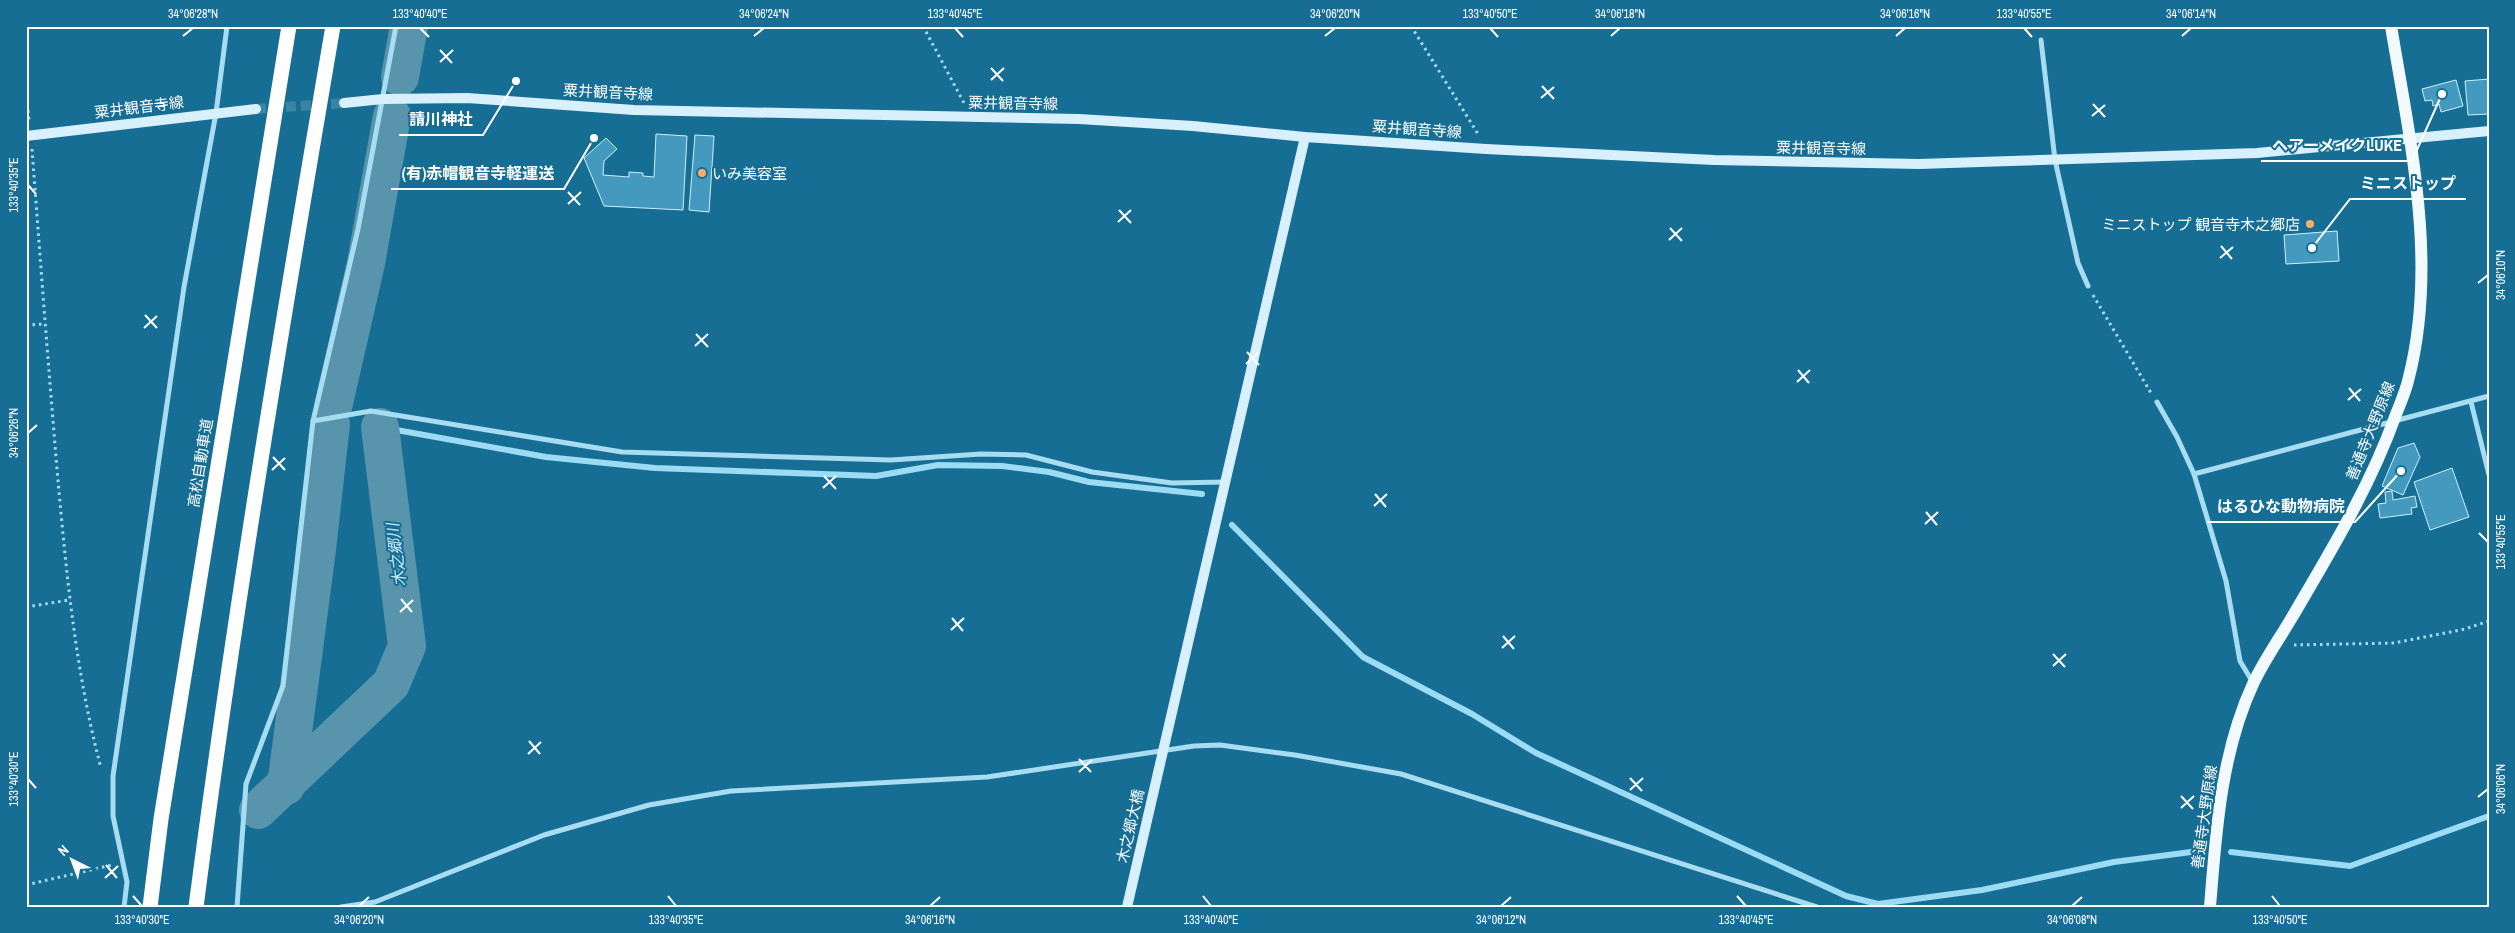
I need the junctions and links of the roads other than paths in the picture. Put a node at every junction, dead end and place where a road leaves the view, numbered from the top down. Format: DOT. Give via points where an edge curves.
graph roads {
  1 [pos="227,26"];
  2 [pos="289,26"];
  3 [pos="333,26"];
  4 [pos="396,26"];
  5 [pos="2391,26"];
  6 [pos="2041,40"];
  7 [pos="383,99"];
  8 [pos="344,103"];
  9 [pos="256,109"];
  10 [pos="216,113"];
  11 [pos="2489,131"];
  12 [pos="29,136"];
  13 [pos="1305,137"];
  14 [pos="2410,137"];
  15 [pos="2055,160"];
  16 [pos="2088,286"];
  17 [pos="2489,396"];
  18 [pos="2157,402"];
  19 [pos="2471,402"];
  20 [pos="312,421"];
  21 [pos="2393,423"];
  22 [pos="2194,474"];
  23 [pos="2489,475"];
  24 [pos="1225,482"];
  25 [pos="2254,683"];
  26 [pos="1163,752"];
  27 [pos="124,907"];
  28 [pos="150,907"];
  29 [pos="196,907"];
  30 [pos="237,907"];
  31 [pos="341,907"];
  32 [pos="1127,907"];
  33 [pos="1817,907"];
  34 [pos="2210,907"];
  1 -- 10 [label="street"];
  2 -- 28 [label="highway, 高松自動車道" via="161,819"];
  3 -- 29 [label="highway" via="272,384"];
  4 -- 7 [label="street"];
  5 -- 14 [label="main road, 善通寺大野原線"];
  6 -- 15 [label="street"];
  7 -- 8 [label="main road, 粟井観音寺線"];
  7 -- 13 [label="main road, 粟井観音寺線" via="467,98 634,110 972,117 1194,126"];
  7 -- 20 [label="street" via="358,229"];
  9 -- 10 [label="main road, 粟井観音寺線"];
  10 -- 12 [label="main road, 粟井観音寺線"];
  10 -- 27 [label="street" via="184,287 113,776 113,816 127,882"];
  11 -- 14 [label="main road, 粟井観音寺線"];
  13 -- 15 [label="main road, 粟井観音寺線" via="1486,149 1786,162 1920,164"];
  13 -- 24 [label="main road, 木之郷大橋"];
  14 -- 15 [label="main road, 粟井観音寺線" via="2257,153"];
  14 -- 21 [label="main road, 善通寺大野原線" via="2420,237 2420,307 2409,378"];
  15 -- 16 [label="street" via="2078,264"];
  17 -- 19 [label="street"];
  18 -- 22 [label="street"];
  19 -- 21 [label="street"];
  19 -- 23 [label="street"];
  20 -- 24 [label="street" via="371,412 622,452 892,460 981,454 1026,455 1092,472 1172,483"];
  20 -- 30 [label="street" via="283,686 246,784"];
  21 -- 22 [label="street"];
  21 -- 25 [label="main road, 善通寺大野原線" via="2376,468 2350,518"];
  22 -- 25 [label="street" via="2226,581 2240,661"];
  24 -- 26 [label="main road, 木之郷大橋"];
  25 -- 34 [label="main road, 善通寺大野原線" via="2237,724 2222,788"];
  26 -- 31 [label="street" via="987,777 732,790 649,805 544,835 374,902"];
  26 -- 32 [label="main road, 木之郷大橋"];
  26 -- 33 [label="street" via="1220,745 1401,774"];
}
